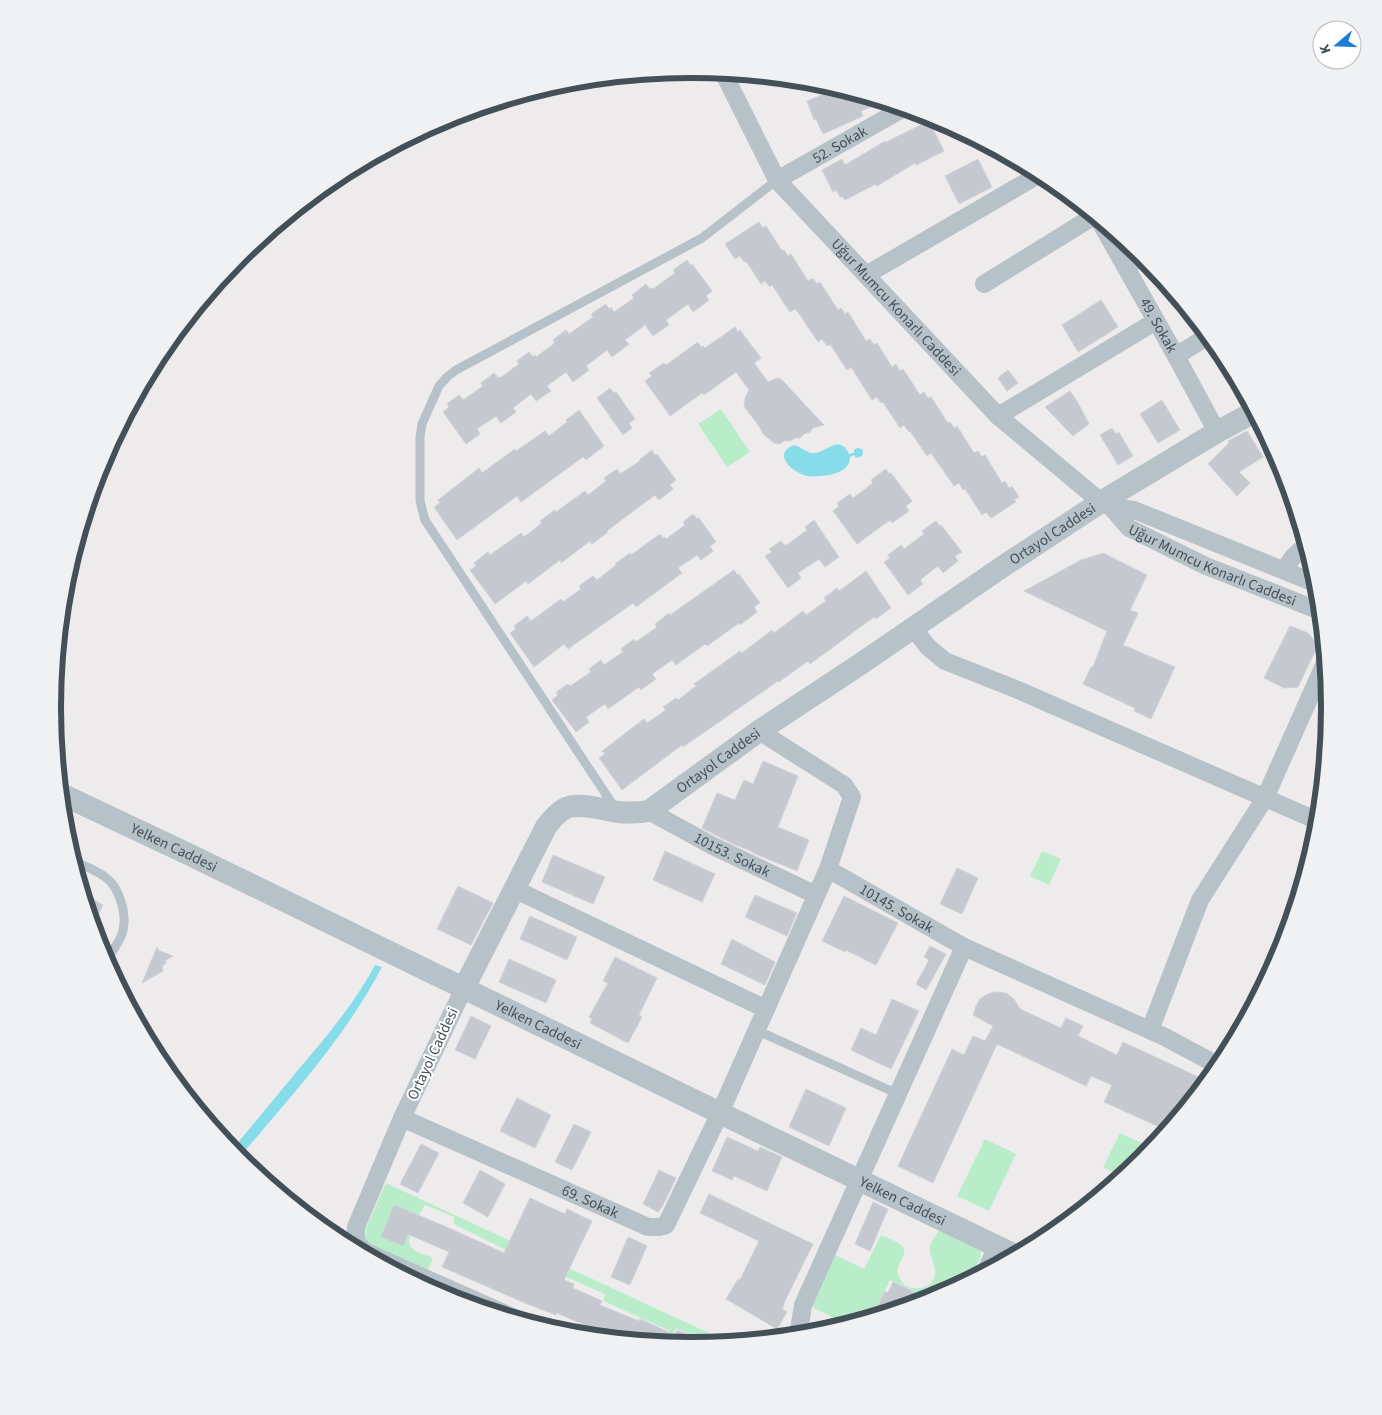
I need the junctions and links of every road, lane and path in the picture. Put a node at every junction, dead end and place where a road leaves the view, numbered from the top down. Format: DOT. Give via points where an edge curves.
graph roads {
  1 [pos="726,79"];
  2 [pos="896,112"];
  3 [pos="1032,178"];
  4 [pos="777,180"];
  5 [pos="1088,220"];
  6 [pos="1107,235"];
  7 [pos="1135,261"];
  8 [pos="1126,267"];
  9 [pos="866,275"];
  10 [pos="984,284"];
  11 [pos="1156,320"];
  12 [pos="1202,340"];
  13 [pos="1176,356"];
  14 [pos="1248,415"];
  15 [pos="998,416"];
  16 [pos="1217,432"];
  17 [pos="1106,505"];
  18 [pos="1300,550"];
  19 [pos="1284,570"];
  20 [pos="1308,580"];
  21 [pos="1312,608"];
  22 [pos="913,628"];
  23 [pos="1319,675"];
  24 [pos="758,731"];
  25 [pos="68,797"];
  26 [pos="1265,798"];
  27 [pos="649,811"];
  28 [pos="618,812"];
  29 [pos="1311,818"];
  30 [pos="82,865"];
  31 [pos="828,869"];
  32 [pos="514,889"];
  33 [pos="816,896"];
  34 [pos="964,947"];
  35 [pos="111,952"];
  36 [pos="464,988"];
  37 [pos="766,1008"];
  38 [pos="756,1030"];
  39 [pos="1150,1030"];
  40 [pos="1211,1062"];
  41 [pos="898,1094"];
  42 [pos="720,1113"];
  43 [pos="402,1118"];
  44 [pos="860,1180"];
  45 [pos="356,1240"];
  46 [pos="994,1244"];
  47 [pos="1008,1252"];
  48 [pos="984,1265"];
  49 [pos="799,1327"];
  1 -- 4 [label="street, Uğur Mumcu Konarlı Caddesi"];
  2 -- 4 [label="street, 52. Sokak"];
  3 -- 9 [label="street"];
  4 -- 9 [label="street, Uğur Mumcu Konarlı Caddesi"];
  4 -- 28 [label="lane" via="702,238 456,370 439,386 422,424 420,501 425,520"];
  5 -- 10 [label="street"];
  6 -- 8 [label="street, 49. Sokak"];
  7 -- 8 [label="street"];
  8 -- 11 [label="street, 49. Sokak"];
  9 -- 15 [label="street, Uğur Mumcu Konarlı Caddesi"];
  11 -- 13 [label="street, 49. Sokak"];
  11 -- 15 [label="street"];
  12 -- 13 [label="street"];
  13 -- 16 [label="street, 49. Sokak"];
  14 -- 16 [label="street, Ortayol Caddesi"];
  15 -- 17 [label="street, Uğur Mumcu Konarlı Caddesi"];
  16 -- 17 [label="street, Ortayol Caddesi"];
  17 -- 19 [label="street, Uğur Mumcu Konarlı Caddesi" via="1134,510"];
  17 -- 21 [label="street, Uğur Mumcu Konarlı Caddesi" via="1129,528 1206,566"];
  17 -- 22 [label="street, Ortayol Caddesi" via="1005,565"];
  18 -- 19 [label="street"];
  19 -- 20 [label="street, Uğur Mumcu Konarlı Caddesi"];
  22 -- 24 [label="street, Ortayol Caddesi"];
  22 -- 26 [label="street" via="945,661"];
  23 -- 26 [label="street"];
  24 -- 27 [label="street, Ortayol Caddesi"];
  24 -- 31 [label="street, 69. Sokak" via="844,785 852,797"];
  25 -- 36 [label="street, Yelken Caddesi"];
  26 -- 29 [label="street"];
  26 -- 39 [label="street" via="1200,900"];
  27 -- 28 [label="street, Ortayol Caddesi"];
  27 -- 33 [label="street, 10153. Sokak"];
  28 -- 32 [label="street, Ortayol Caddesi" via="588,806 567,808 555,816"];
  30 -- 35 [label="lane" via="106,877 119,895 124,914 123,932"];
  31 -- 33 [label="street, 69. Sokak"];
  31 -- 34 [label="street, 10145. Sokak"];
  32 -- 36 [label="street, Ortayol Caddesi"];
  32 -- 37 [label="street"];
  33 -- 37 [label="street, 69. Sokak"];
  34 -- 39 [label="street, 10145. Sokak"];
  34 -- 41 [label="street"];
  36 -- 42 [label="street, Yelken Caddesi"];
  36 -- 43 [label="street, Ortayol Caddesi"];
  37 -- 38 [label="street, 69. Sokak"];
  38 -- 41 [label="lane"];
  38 -- 42 [label="street, 69. Sokak"];
  39 -- 40 [label="street, 10145. Sokak"];
  41 -- 44 [label="street"];
  42 -- 43 [label="street, 69. Sokak" via="666,1225 659,1227 648,1227"];
  42 -- 44 [label="street, Yelken Caddesi"];
  43 -- 45 [label="street, Ortayol Caddesi" via="356,1227"];
  44 -- 46 [label="street, Yelken Caddesi"];
  44 -- 49 [label="street" via="803,1304"];
  46 -- 47 [label="street, Yelken Caddesi"];
  46 -- 48 [label="lane"];
}
